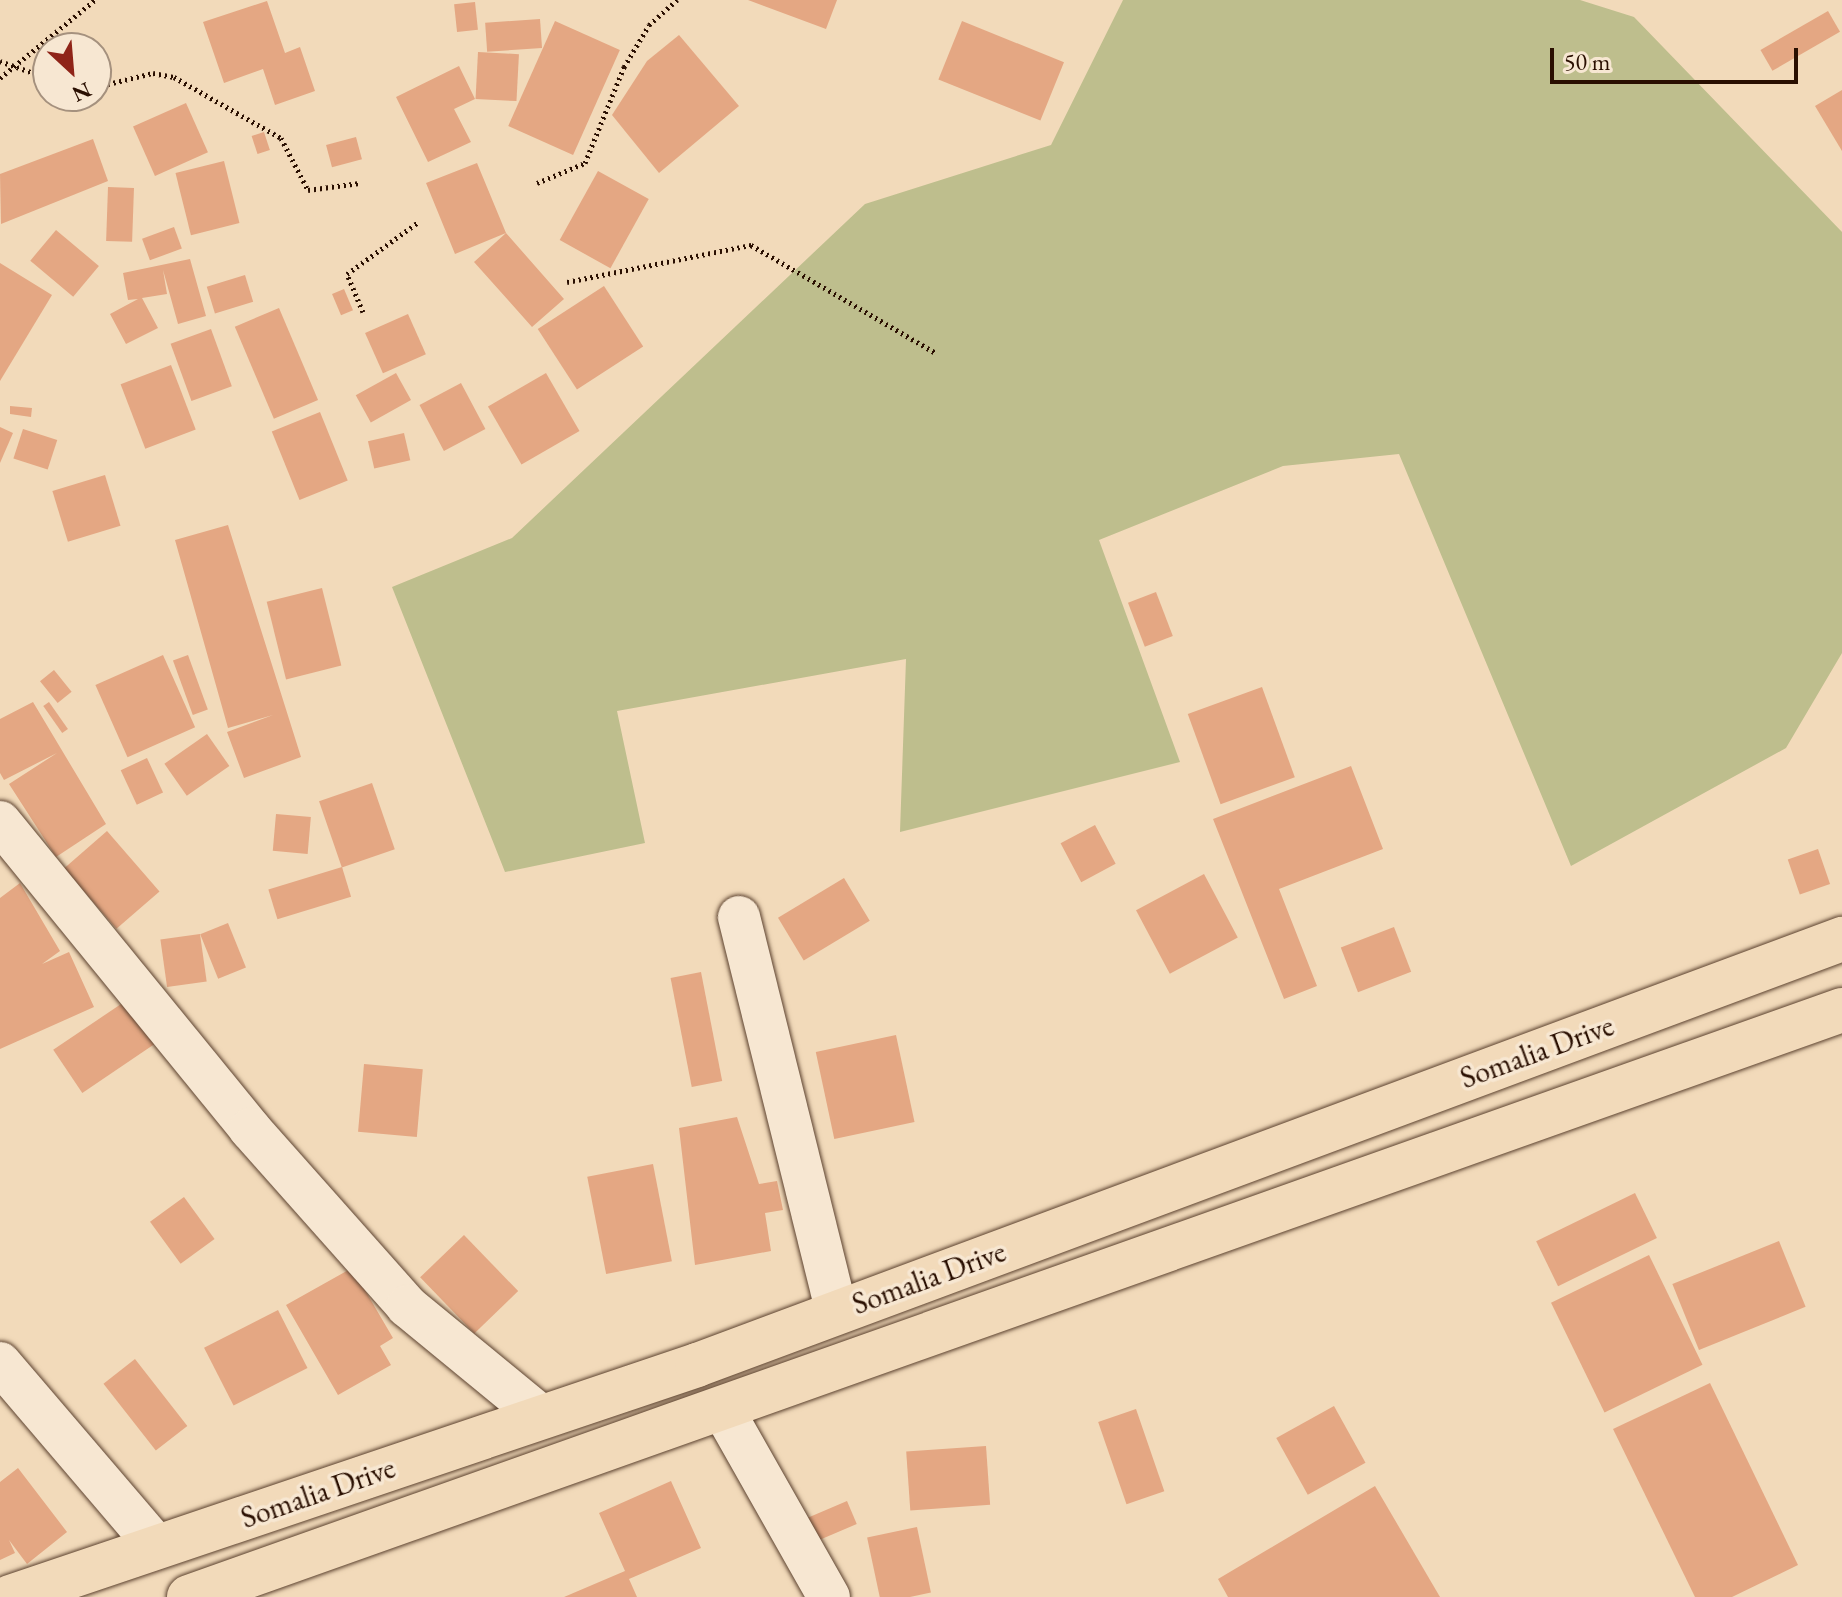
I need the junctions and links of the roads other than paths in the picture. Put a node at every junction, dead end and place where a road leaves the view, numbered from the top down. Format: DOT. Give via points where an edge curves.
graph roads {
  1 [pos="0,822"];
  2 [pos="739,917"];
  3 [pos="1842,939"];
  4 [pos="1842,1010"];
  5 [pos="837,1312"];
  6 [pos="0,1363"];
  7 [pos="722,1408"];
  8 [pos="542,1417"];
  9 [pos="157,1547"];
  10 [pos="10,1597"];
  11 [pos="189,1597"];
  12 [pos="829,1597"];
  1 -- 8 [label="street" via="250,1129 407,1306"];
  2 -- 5 [label="street"];
  3 -- 5 [label="main road, Somalia Drive"];
  4 -- 7 [label="main road, Somalia Drive"];
  5 -- 8 [label="main road, Somalia Drive"];
  6 -- 9 [label="street"];
  7 -- 11 [label="main road, Somalia Drive"];
  7 -- 12 [label="street"];
  8 -- 9 [label="main road, Somalia Drive"];
  9 -- 10 [label="main road, Somalia Drive"];
}
